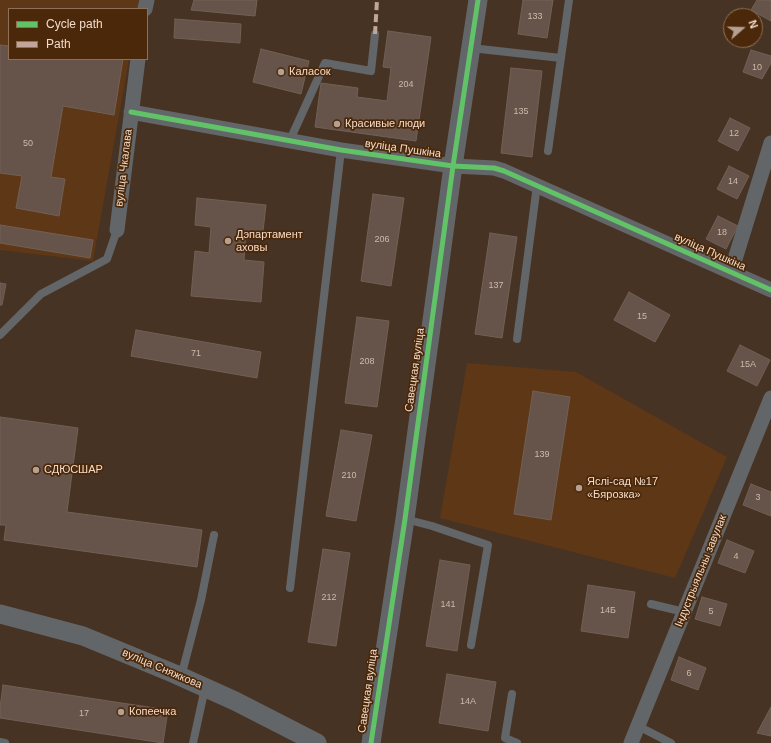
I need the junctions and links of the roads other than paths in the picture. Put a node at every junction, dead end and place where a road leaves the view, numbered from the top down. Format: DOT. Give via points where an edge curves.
graph roads {
  1 [pos="478,0"];
  2 [pos="569,0"];
  3 [pos="375,34"];
  4 [pos="471,48"];
  5 [pos="561,58"];
  6 [pos="138,60"];
  7 [pos="131,112"];
  8 [pos="290,140"];
  9 [pos="771,143"];
  10 [pos="341,150"];
  11 [pos="548,151"];
  12 [pos="453,166"];
  13 [pos="537,186"];
  14 [pos="117,230"];
  15 [pos="731,272"];
  16 [pos="771,290"];
  17 [pos="0,335"];
  18 [pos="517,339"];
  19 [pos="771,398"];
  20 [pos="405,519"];
  21 [pos="214,535"];
  22 [pos="290,588"];
  23 [pos="652,604"];
  24 [pos="684,612"];
  25 [pos="0,614"];
  26 [pos="471,645"];
  27 [pos="181,677"];
  28 [pos="205,688"];
  29 [pos="512,694"];
  30 [pos="638,726"];
  31 [pos="0,742"];
  32 [pos="5,743"];
  33 [pos="193,743"];
  34 [pos="317,743"];
  35 [pos="371,743"];
  36 [pos="517,743"];
  37 [pos="631,743"];
  38 [pos="671,743"];
  1 -- 4 [label="street, Савецкая вуліца"];
  2 -- 5 [label="lane"];
  3 -- 8 [label="lane" via="371,71 325,63"];
  4 -- 5 [label="lane"];
  4 -- 12 [label="street, Савецкая вуліца"];
  5 -- 11 [label="lane"];
  6 -- 7 [label="street, вуліца Чкалава"];
  7 -- 8 [label="street, вуліца Пушкіна"];
  7 -- 14 [label="street, вуліца Чкалава"];
  8 -- 10 [label="street, вуліца Пушкіна"];
  9 -- 15 [label="street"];
  10 -- 12 [label="street, вуліца Пушкіна"];
  10 -- 22 [label="lane"];
  12 -- 13 [label="street, вуліца Пушкіна" via="494,168"];
  12 -- 20 [label="street, Савецкая вуліца"];
  13 -- 15 [label="street, вуліца Пушкіна"];
  13 -- 18 [label="lane"];
  14 -- 17 [label="lane" via="107,259 41,294"];
  15 -- 16 [label="street, вуліца Пушкіна"];
  19 -- 24 [label="street, Індустрыяльны завулак"];
  20 -- 26 [label="lane" via="488,545"];
  20 -- 35 [label="street, Савецкая вуліца"];
  21 -- 27 [label="lane" via="201,600"];
  23 -- 24 [label="lane"];
  24 -- 30 [label="street, Індустрыяльны завулак"];
  25 -- 27 [label="street, вуліца Сняжкова" via="83,636"];
  27 -- 28 [label="street, вуліца Сняжкова"];
  28 -- 33 [label="lane"];
  28 -- 34 [label="street, вуліца Сняжкова"];
  29 -- 36 [label="lane" via="505,738"];
  30 -- 37 [label="street, Індустрыяльны завулак"];
  30 -- 38 [label="lane"];
  31 -- 32 [label="lane"];
}
